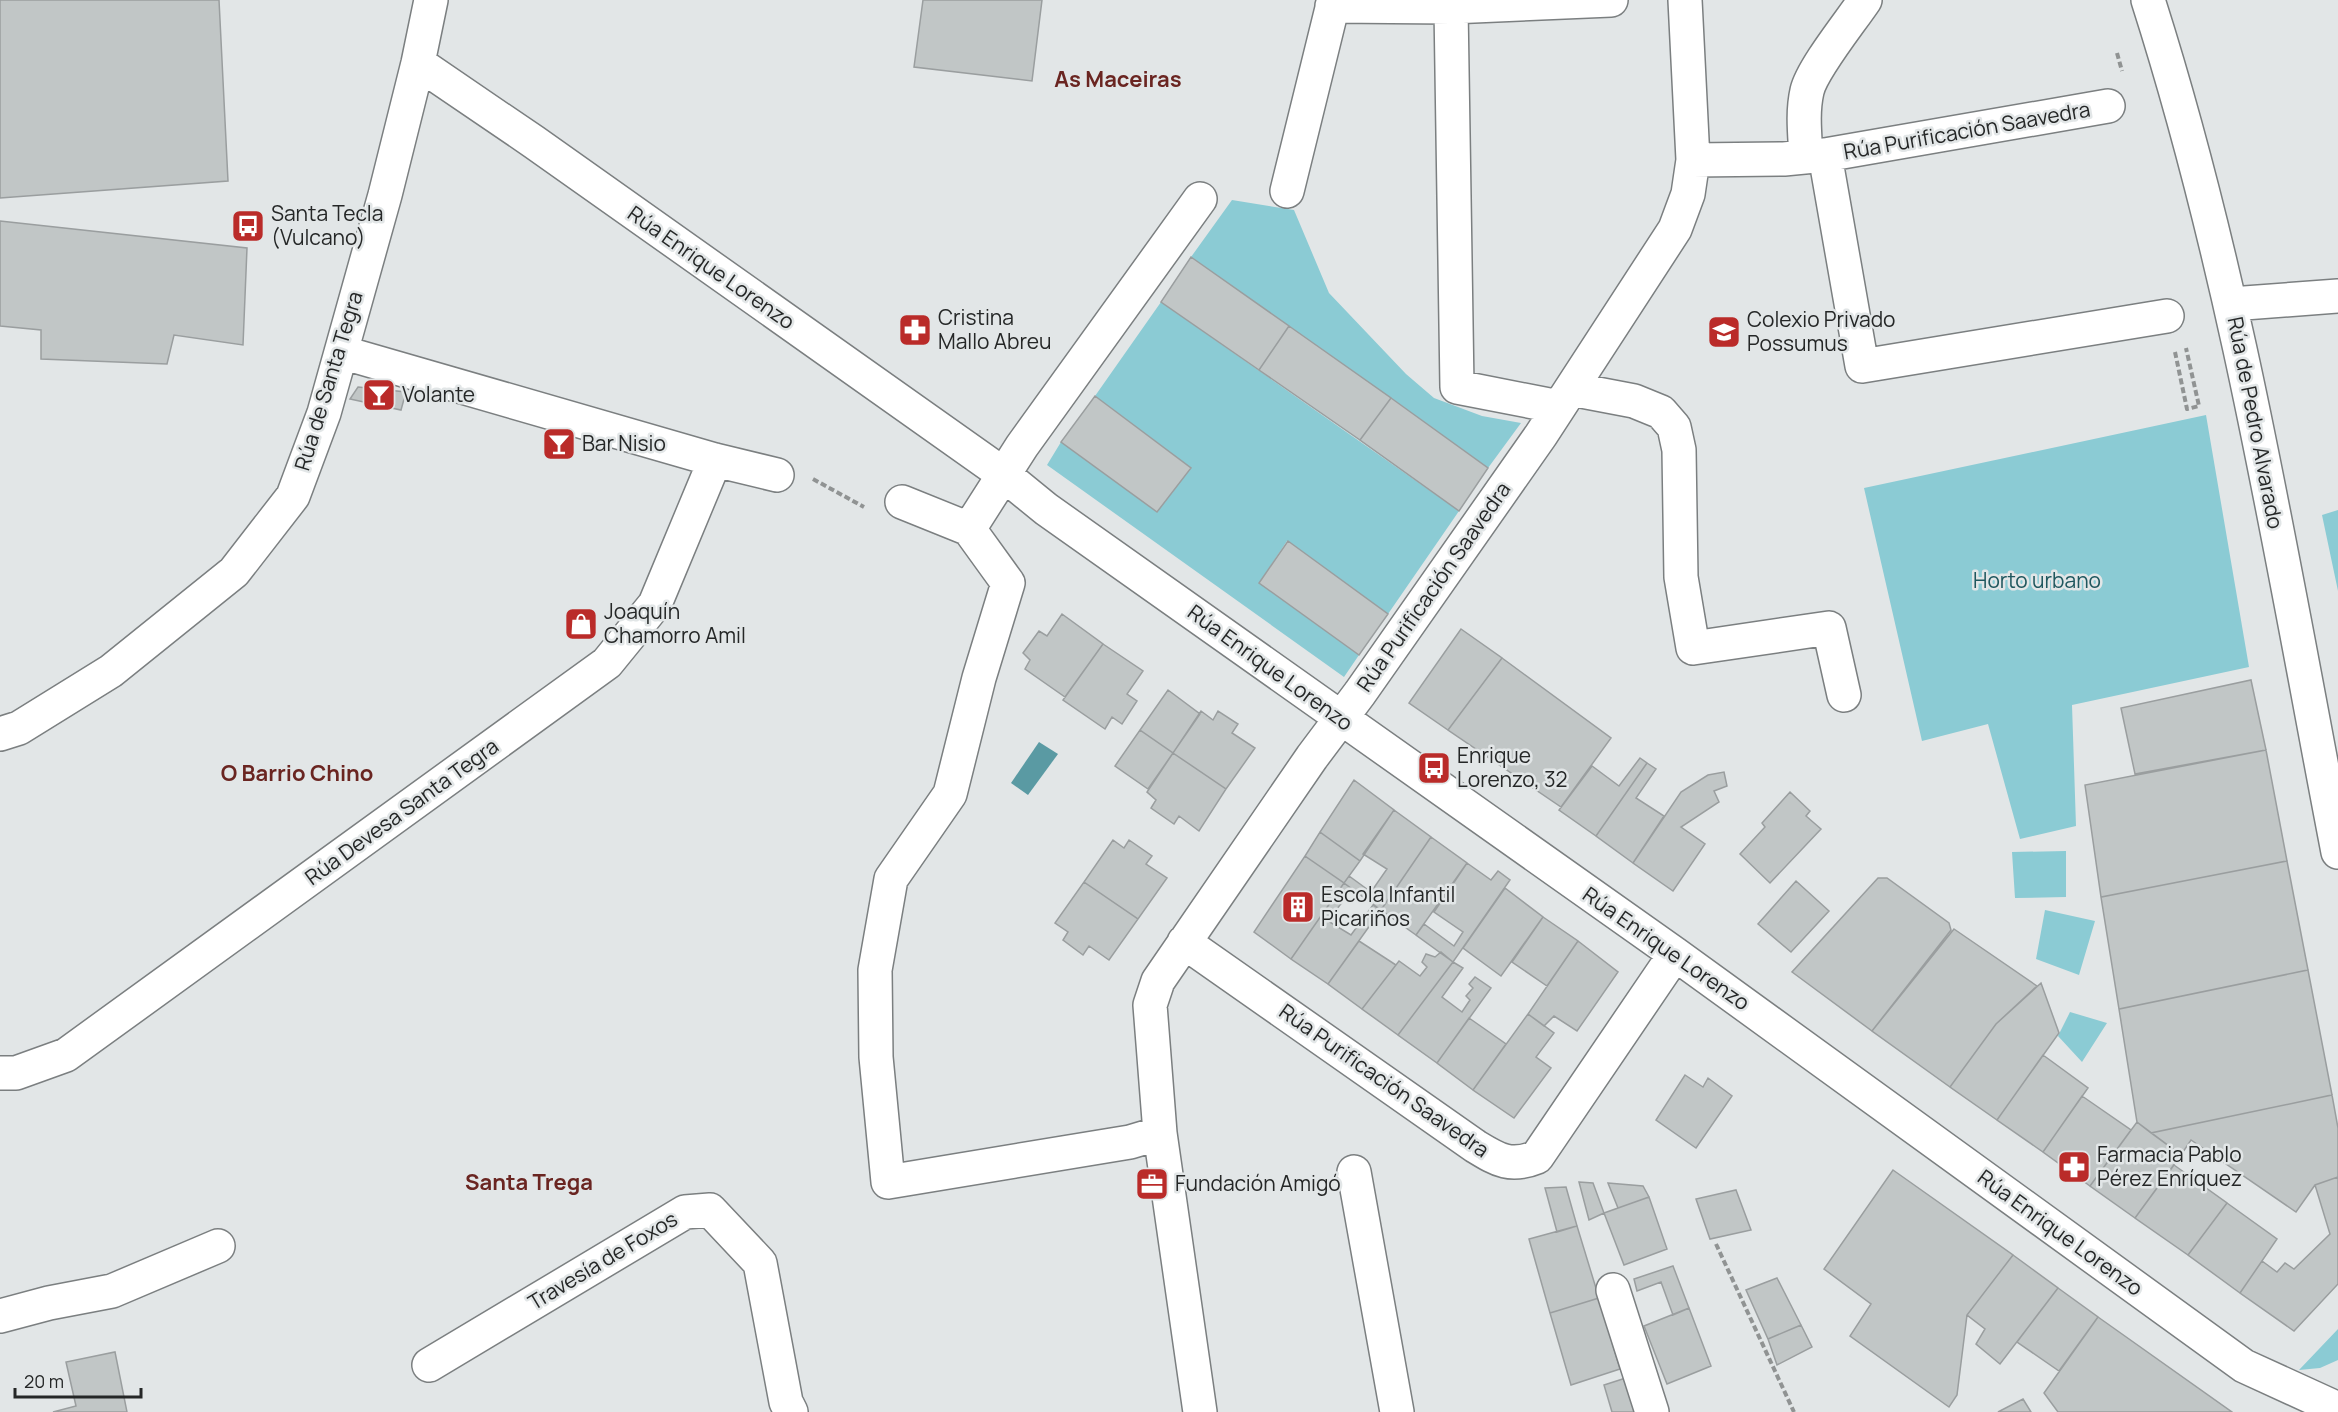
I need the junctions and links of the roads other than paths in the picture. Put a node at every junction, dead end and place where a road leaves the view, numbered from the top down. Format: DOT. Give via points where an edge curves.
graph roads {
  1 [pos="431,0"];
  2 [pos="1611,0"];
  3 [pos="1685,0"];
  4 [pos="1866,0"];
  5 [pos="2148,0"];
  6 [pos="1333,3"];
  7 [pos="1451,7"];
  8 [pos="418,63"];
  9 [pos="2108,106"];
  10 [pos="1815,156"];
  11 [pos="1693,160"];
  12 [pos="1287,191"];
  13 [pos="1200,199"];
  14 [pos="2338,296"];
  15 [pos="2231,304"];
  16 [pos="2167,316"];
  17 [pos="341,352"];
  18 [pos="1565,398"];
  19 [pos="715,460"];
  20 [pos="1003,474"];
  21 [pos="777,475"];
  22 [pos="902,502"];
  23 [pos="969,529"];
  24 [pos="1844,695"];
  25 [pos="1340,718"];
  26 [pos="0,734"];
  27 [pos="2338,852"];
  28 [pos="1184,942"];
  29 [pos="1675,954"];
  30 [pos="0,1073"];
  31 [pos="1160,1133"];
  32 [pos="1354,1172"];
  33 [pos="218,1246"];
  34 [pos="1613,1290"];
  35 [pos="0,1316"];
  36 [pos="429,1365"];
  37 [pos="2338,1409"];
  38 [pos="791,1412"];
  39 [pos="1200,1412"];
  40 [pos="1397,1412"];
  41 [pos="1652,1412"];
  1 -- 8 [label="street, Rúa de Santa Tegra"];
  2 -- 7 [label="street"];
  3 -- 11 [label="street, Rúa Purificación Saavedra"];
  4 -- 10 [label="street, Rúa Purificación Saavedra" via="1807,89 1804,113"];
  5 -- 15 [label="street, Rúa de Pedro Alvarado"];
  6 -- 7 [label="street"];
  6 -- 12 [label="street"];
  7 -- 18 [label="street" via="1457,387"];
  8 -- 17 [label="street, Rúa de Santa Tegra"];
  8 -- 20 [label="street, Rúa Enrique Lorenzo"];
  9 -- 10 [label="street, Rúa Purificación Saavedra"];
  10 -- 11 [label="street, Rúa Purificación Saavedra"];
  10 -- 16 [label="street, Rúa Purificación Saavedra" via="1862,366"];
  11 -- 18 [label="street, Rúa Purificación Saavedra" via="1688,194 1675,229"];
  13 -- 20 [label="street"];
  14 -- 15 [label="street"];
  15 -- 27 [label="street, Rúa de Pedro Alvarado"];
  17 -- 19 [label="street"];
  17 -- 26 [label="street, Rúa de Santa Tegra" via="324,413 293,496 234,572 111,671 18,728"];
  18 -- 24 [label="street" via="1634,401 1661,412 1674,427 1681,577 1693,648 1829,628"];
  18 -- 25 [label="street, Rúa Purificación Saavedra"];
  19 -- 21 [label="street"];
  19 -- 30 [label="street, Rúa Devesa Santa Tegra" via="655,604 607,663 66,1055 16,1073"];
  20 -- 23 [label="street"];
  20 -- 25 [label="street, Rúa Enrique Lorenzo" via="1046,509"];
  22 -- 23 [label="street"];
  23 -- 31 [label="street" via="1008,583 950,794 891,879 875,970 876,1057 888,1182 1130,1142"];
  25 -- 28 [label="street, Rúa Purificación Saavedra"];
  25 -- 29 [label="street, Rúa Enrique Lorenzo"];
  28 -- 29 [label="street, Rúa Purificación Saavedra" via="1474,1146 1497,1159 1521,1164 1537,1157"];
  28 -- 31 [label="street, Rúa Purificación Saavedra" via="1158,981 1150,1005"];
  29 -- 37 [label="street, Rúa Enrique Lorenzo" via="2244,1366"];
  31 -- 39 [label="street, Rúa Purificación Saavedra"];
  32 -- 40 [label="street"];
  33 -- 35 [label="street" via="112,1291"];
  34 -- 41 [label="street"];
  36 -- 38 [label="street, Travesía de Foxos" via="685,1212 710,1210 760,1263"];
}
